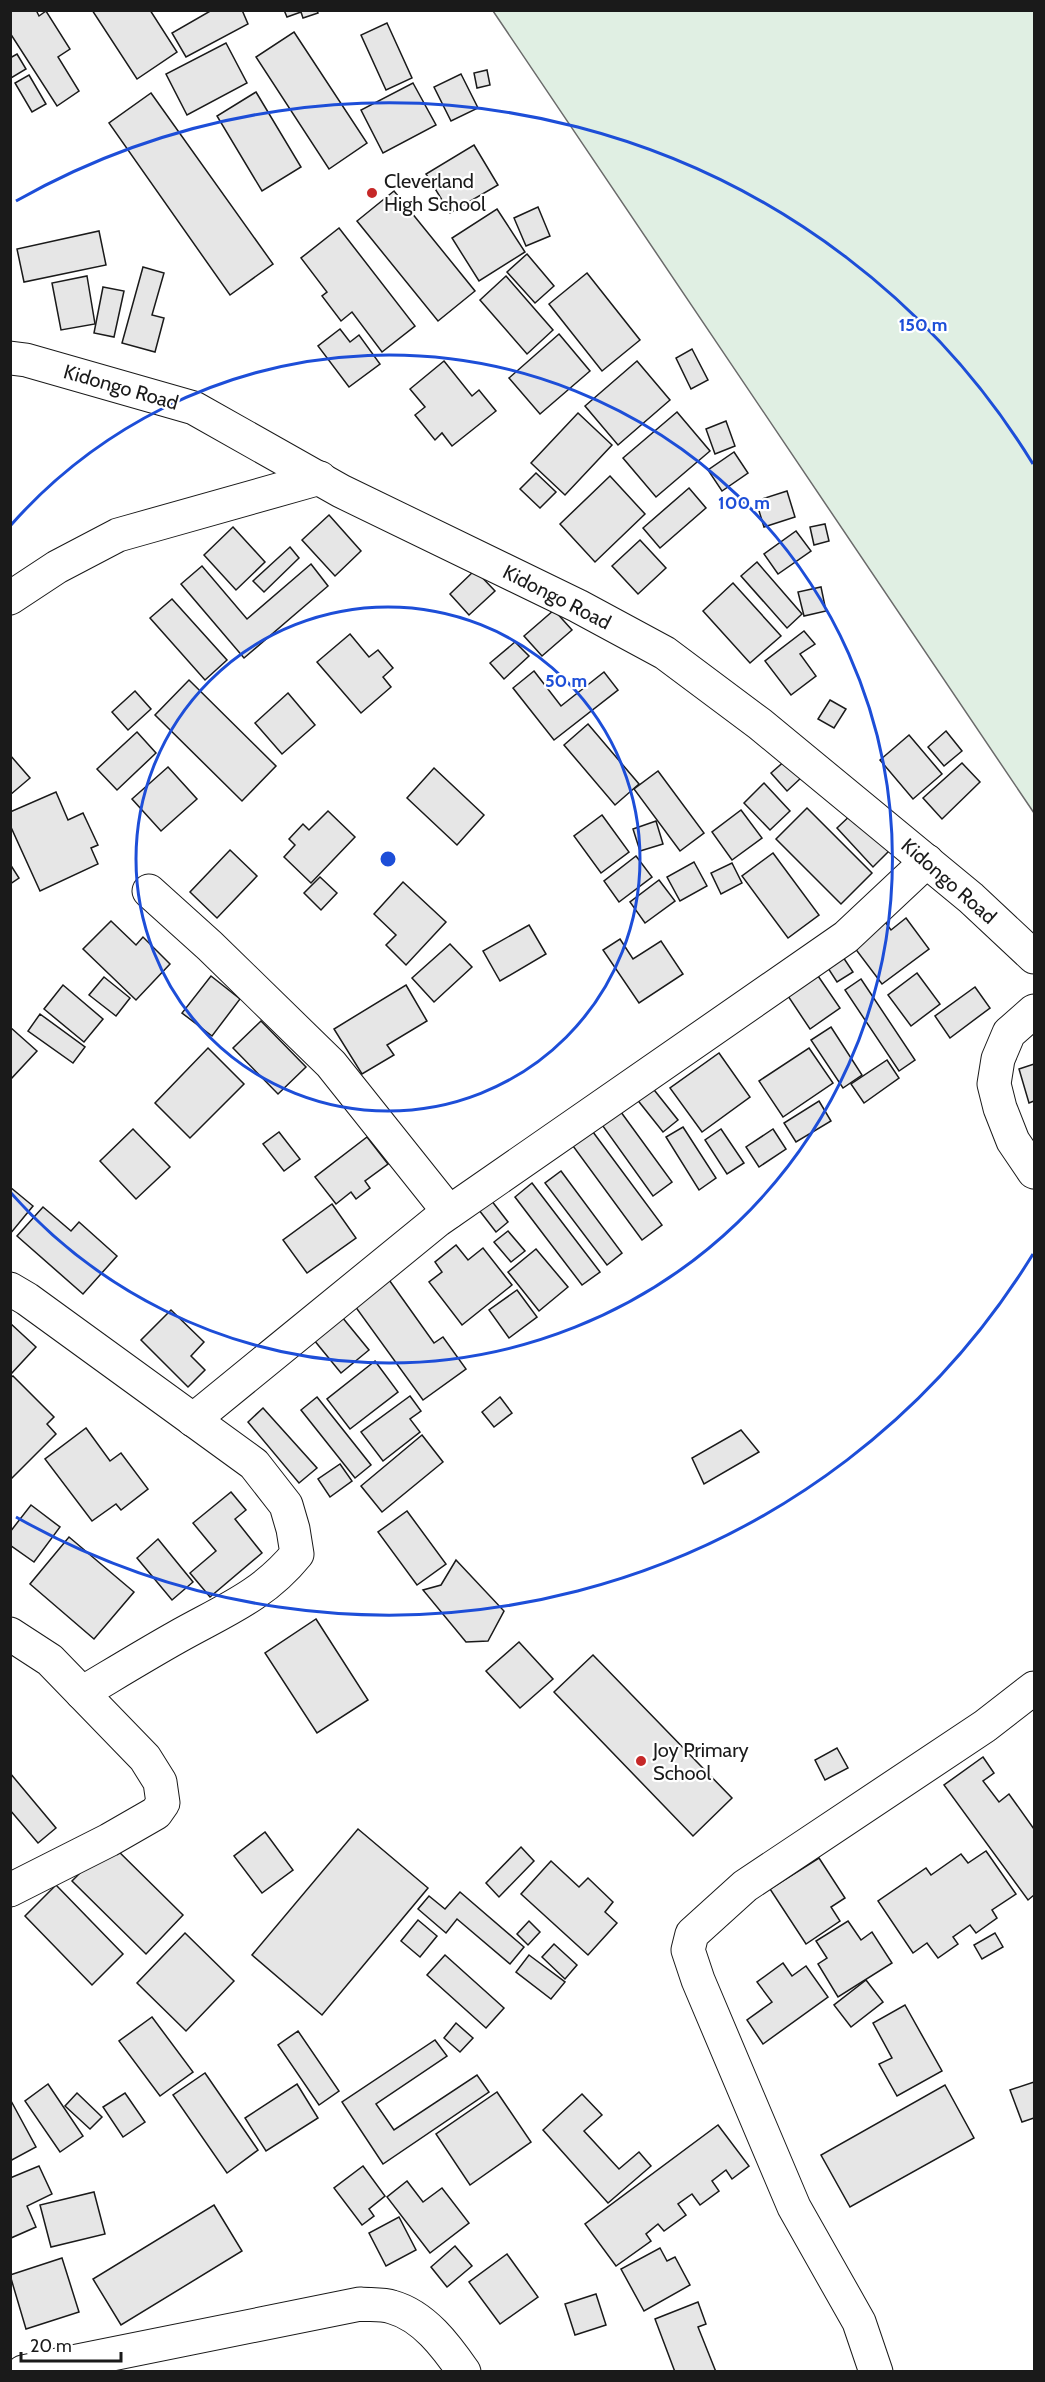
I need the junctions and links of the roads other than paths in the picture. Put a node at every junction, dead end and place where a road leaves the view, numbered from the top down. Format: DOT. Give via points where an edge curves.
graph roads {
  1 [pos="10,358"];
  2 [pos="320,478"];
  3 [pos="10,598"];
  4 [pos="927,861"];
  5 [pos="149,891"];
  6 [pos="1035,957"];
  7 [pos="1035,1011"];
  8 [pos="1035,1172"];
  9 [pos="448,1212"];
  10 [pos="10,1289"];
  11 [pos="193,1420"];
  12 [pos="10,1634"];
  13 [pos="1035,1688"];
  14 [pos="82,1693"];
  15 [pos="10,1890"];
  16 [pos="23,2372"];
  17 [pos="464,2372"];
  18 [pos="876,2372"];
  1 -- 2 [label="street, Kidongo Road" via="194,408"];
  2 -- 3 [label="street" via="118,535 57,567"];
  2 -- 4 [label="street, Kidongo Road" via="664,653 760,724"];
  4 -- 6 [label="street, Kidongo Road"];
  4 -- 9 [label="street" via="846,937"];
  5 -- 9 [label="street" via="331,1064"];
  7 -- 8 [label="street" via="1009,1033 994,1084 1013,1140"];
  9 -- 11 [label="street"];
  10 -- 11 [label="street"];
  11 -- 14 [label="street" via="254,1464 286,1505 297,1554 258,1593"];
  12 -- 14 [label="street" via="50,1660"];
  13 -- 18 [label="street" via="985,1726 745,1886 692,1934 688,1950 794,2207 859,2322"];
  14 -- 15 [label="street" via="145,1758 160,1782 163,1803 156,1813 109,1840"];
  16 -- 17 [label="street" via="360,2304 392,2307 416,2318 446,2347"];
}
